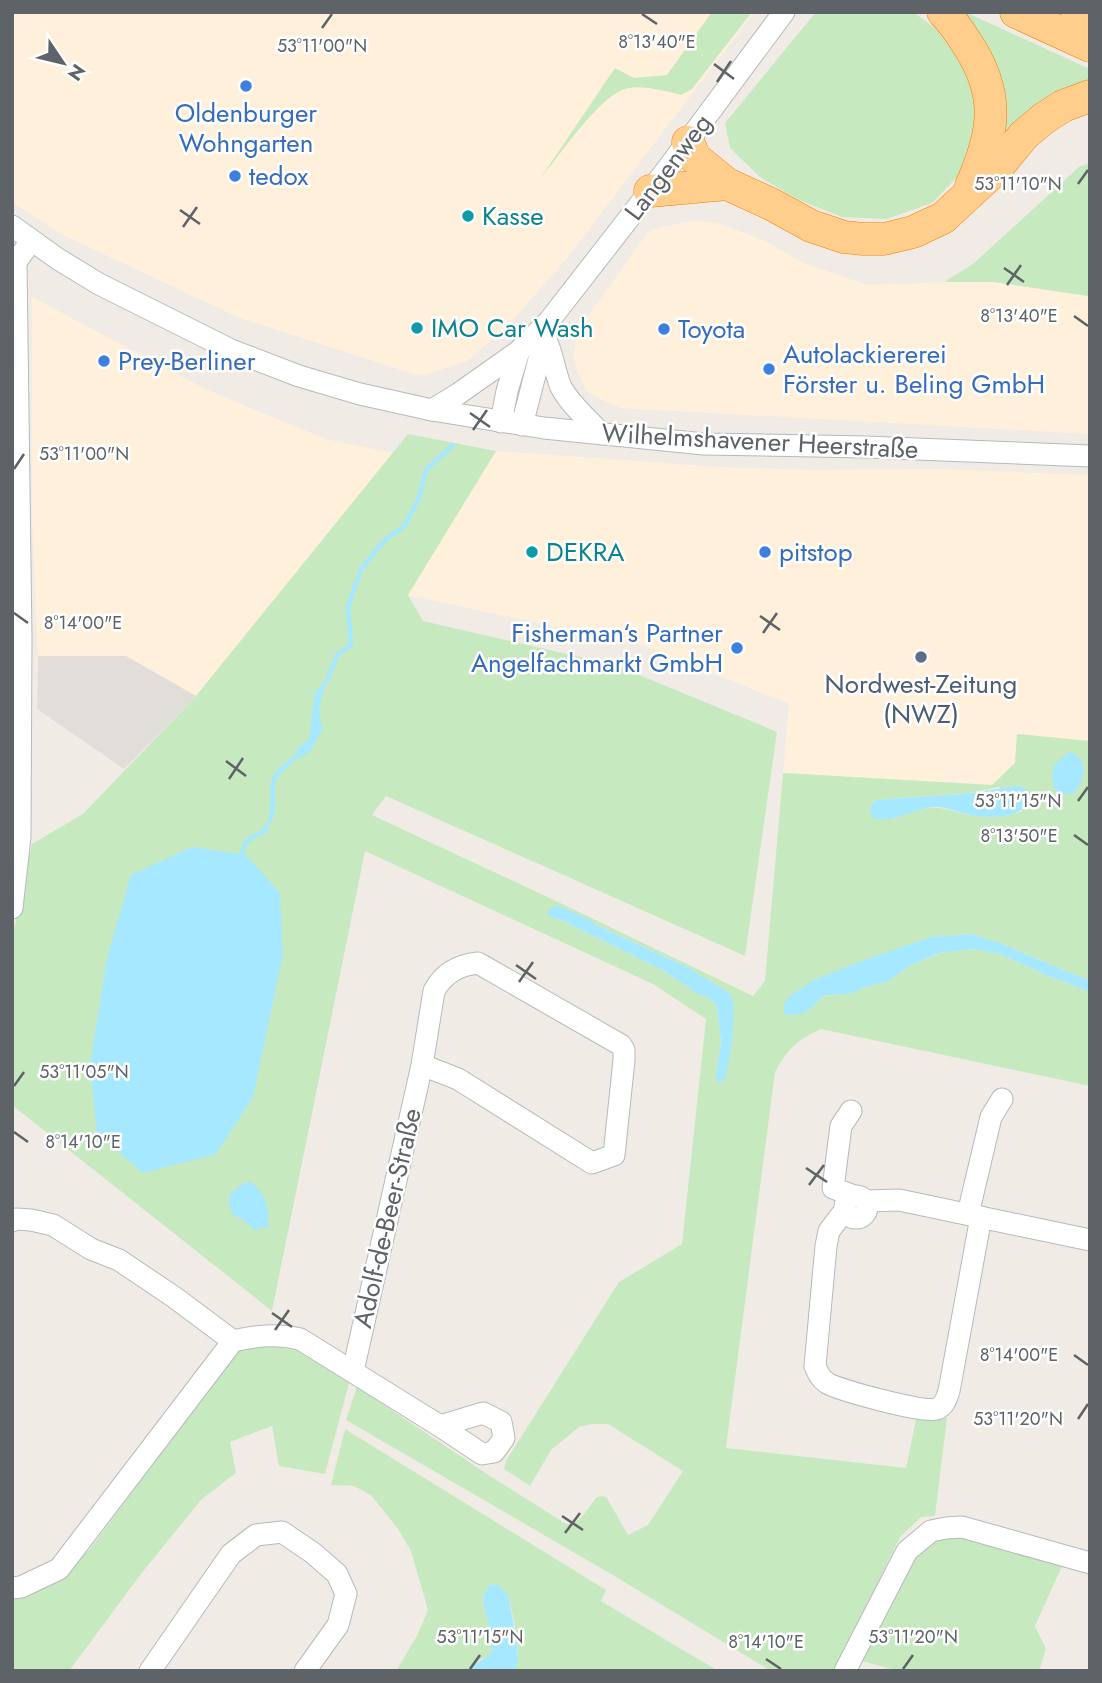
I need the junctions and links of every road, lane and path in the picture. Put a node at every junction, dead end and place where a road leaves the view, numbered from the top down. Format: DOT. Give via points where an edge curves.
graph roads {
  1 [pos="784,12"];
  2 [pos="943,12"];
  3 [pos="1016,12"];
  4 [pos="1077,12"];
  5 [pos="1090,18"];
  6 [pos="1090,46"];
  7 [pos="1090,96"];
  8 [pos="688,142"];
  9 [pos="727,184"];
  10 [pos="650,191"];
  11 [pos="967,195"];
  12 [pos="771,204"];
  13 [pos="12,226"];
  14 [pos="31,241"];
  15 [pos="547,330"];
  16 [pos="519,351"];
  17 [pos="432,410"];
  18 [pos="511,424"];
  19 [pos="602,434"];
  20 [pos="1090,456"];
  21 [pos="12,908"];
  22 [pos="422,1065"];
  23 [pos="1002,1099"];
  24 [pos="850,1111"];
  25 [pos="855,1202"];
  26 [pos="975,1216"];
  27 [pos="12,1221"];
  28 [pos="1090,1240"];
  29 [pos="233,1341"];
  30 [pos="353,1371"];
  31 [pos="440,1426"];
  32 [pos="1090,1563"];
  33 [pos="12,1588"];
  34 [pos="150,1671"];
  35 [pos="305,1671"];
  36 [pos="845,1671"];
  1 -- 8 [label="street, Langenweg"];
  2 -- 11 [label="highway" via="982,71 992,111 983,158"];
  3 -- 6 [label="highway"];
  4 -- 5 [label="highway"];
  7 -- 11 [label="highway" via="1043,119"];
  8 -- 9 [label="highway" via="695,158"];
  8 -- 10 [label="street, Langenweg"];
  8 -- 12 [label="highway" via="705,145"];
  9 -- 10 [label="highway"];
  9 -- 12 [label="highway"];
  10 -- 15 [label="street, Langenweg"];
  11 -- 12 [label="highway" via="943,218 884,239 827,232"];
  13 -- 14 [label="street, Wilhelmshavener Heerstraße"];
  14 -- 17 [label="street, Wilhelmshavener Heerstraße" via="99,284 231,350 299,376"];
  14 -- 21 [label="street" via="16,262 20,837"];
  15 -- 16 [label="street, Langenweg"];
  15 -- 18 [label="street, Langenweg" via="525,408"];
  15 -- 19 [label="street" via="554,370 563,390"];
  16 -- 17 [label="street, Langenweg"];
  16 -- 18 [label="street, Langenweg" via="507,391"];
  17 -- 18 [label="street, Wilhelmshavener Heerstraße"];
  18 -- 19 [label="street, Wilhelmshavener Heerstraße"];
  19 -- 20 [label="street, Wilhelmshavener Heerstraße" via="704,444"];
  22 -- 22 [label="street, Adolf-de-Beer-Straße" via="458,1079 592,1163 614,1155 624,1060 621,1045 478,963 448,974 434,991"];
  22 -- 30 [label="street, Adolf-de-Beer-Straße"];
  23 -- 26 [label="street" via="990,1117"];
  24 -- 25 [label="street" via="841,1126 833,1188"];
  25 -- 26 [label="street" via="899,1200"];
  25 -- 26 [label="street" via="829,1231 818,1374 838,1388 931,1410 939,1408 949,1391"];
  26 -- 28 [label="street"];
  27 -- 29 [label="street" via="53,1225 119,1260"];
  29 -- 30 [label="street" via="286,1335"];
  29 -- 33 [label="street" via="59,1569"];
  30 -- 31 [label="street"];
  32 -- 36 [label="street" via="962,1528 931,1531 907,1551"];
  34 -- 35 [label="street" via="230,1554 256,1535 282,1532 337,1574 346,1594 338,1625"];
}
